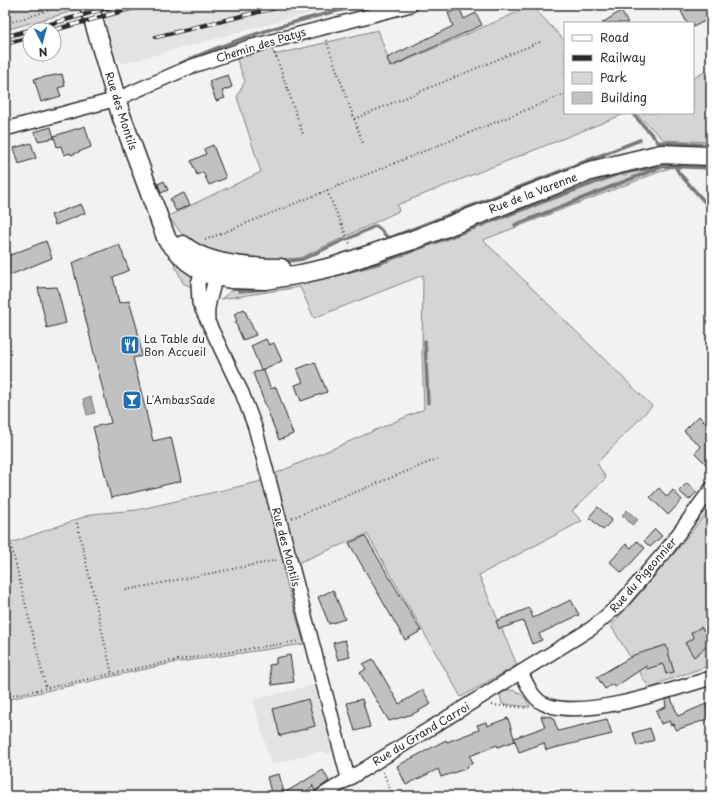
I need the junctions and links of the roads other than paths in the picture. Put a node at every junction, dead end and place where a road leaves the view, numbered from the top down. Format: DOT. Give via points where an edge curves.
graph roads {
  1 [pos="89,5"];
  2 [pos="411,5"];
  3 [pos="117,99"];
  4 [pos="5,129"];
  5 [pos="711,156"];
  6 [pos="359,258"];
  7 [pos="211,270"];
  8 [pos="208,322"];
  9 [pos="711,489"];
  10 [pos="521,672"];
  11 [pos="711,678"];
  12 [pos="348,778"];
  13 [pos="322,796"];
  1 -- 3 [label="street, Rue des Montils"];
  2 -- 3 [label="street, Chemin des Patys" via="270,40 190,67"];
  3 -- 4 [label="street, Chemin des Patys"];
  3 -- 7 [label="street, Rue des Montils" via="167,240 187,260"];
  5 -- 6 [label="street, Rue de la Varenne" via="661,154 590,171 413,240"];
  6 -- 7 [label="street, Rue de la Varenne" via="322,265 280,268 242,266"];
  6 -- 7 [label="street, Rue de la Varenne" via="332,267 266,280"];
  7 -- 8 [label="street, Rue des Montils" via="207,304"];
  7 -- 8 [label="street, Rue des Montils" via="198,283 197,295"];
  8 -- 12 [label="street, Rue des Montils" via="242,393 255,427"];
  9 -- 10 [label="street, Rue du Pigeonnier" via="668,548 619,605 592,628"];
  10 -- 11 [label="street" via="539,702 565,708 608,705 670,691"];
  10 -- 12 [label="street, Rue du Grand Carroi"];
  12 -- 13 [label="street, Rue du Grand Carroi"];
}
